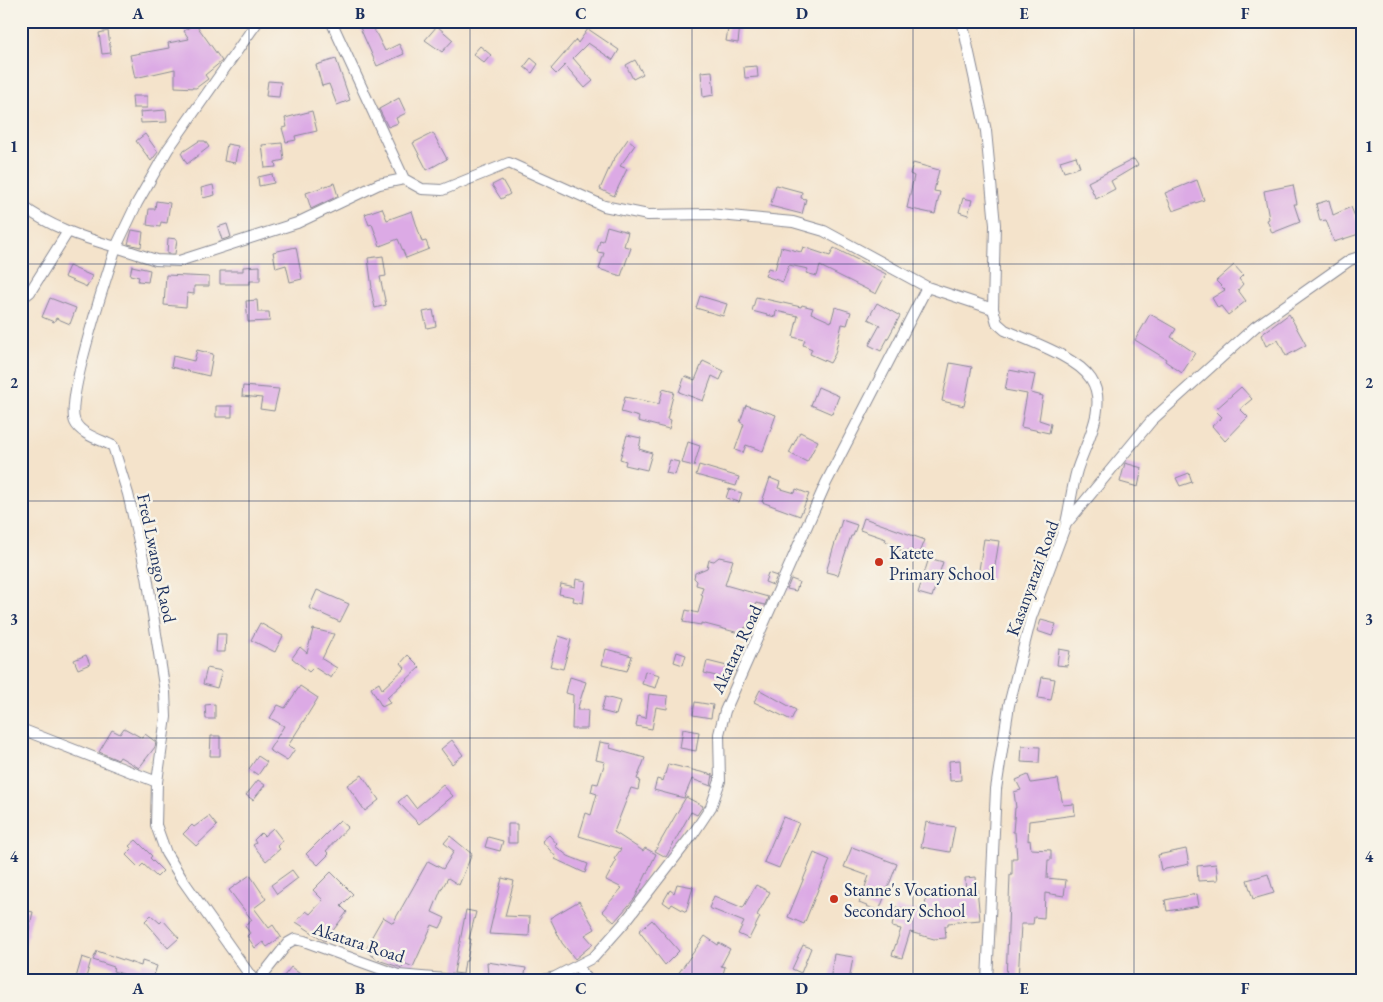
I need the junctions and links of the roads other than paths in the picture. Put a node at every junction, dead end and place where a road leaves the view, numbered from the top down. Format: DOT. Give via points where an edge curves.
graph roads {
  1 [pos="258,21"];
  2 [pos="331,21"];
  3 [pos="962,21"];
  4 [pos="404,179"];
  5 [pos="21,205"];
  6 [pos="67,233"];
  7 [pos="116,247"];
  8 [pos="1362,256"];
  9 [pos="927,287"];
  10 [pos="21,299"];
  11 [pos="993,309"];
  12 [pos="1066,524"];
  13 [pos="21,729"];
  14 [pos="157,782"];
  15 [pos="577,966"];
  16 [pos="256,981"];
  17 [pos="469,981"];
  18 [pos="539,981"];
  19 [pos="589,981"];
  20 [pos="988,981"];
  1 -- 7 [label="street, Fred Lwango Raod" via="168,149 136,203"];
  2 -- 4 [label="street"];
  3 -- 11 [label="street" via="986,131 995,225"];
  4 -- 7 [label="street" via="379,184 297,223 179,261 156,260"];
  4 -- 9 [label="street" via="422,189 442,190 509,163 604,206 648,215 709,214 793,222 824,231"];
  5 -- 6 [label="street"];
  6 -- 7 [label="street"];
  6 -- 10 [label="street" via="30,292"];
  7 -- 14 [label="street, Fred Lwango Raod" via="72,408 75,423 83,432 113,446 121,466 148,576 165,692 166,716"];
  8 -- 12 [label="street, Kasanyarazi Road" via="1350,260 1255,327 1152,420"];
  9 -- 11 [label="street"];
  9 -- 15 [label="street, Akatara Road" via="826,483 725,711 719,734 720,781 711,808 625,922 594,957"];
  11 -- 12 [label="street" via="997,323 1005,330 1072,361 1091,379 1097,398 1094,422 1076,472"];
  12 -- 20 [label="street, Kasanyarazi Road" via="1031,618 1009,705 996,789"];
  13 -- 14 [label="street"];
  14 -- 16 [label="street, Fred Lwango Raod" via="156,825 166,853"];
  15 -- 18 [label="street, Akatara Road"];
  15 -- 19 [label="street"];
  16 -- 17 [label="street, Akatara Road" via="294,939 398,975"];
}
